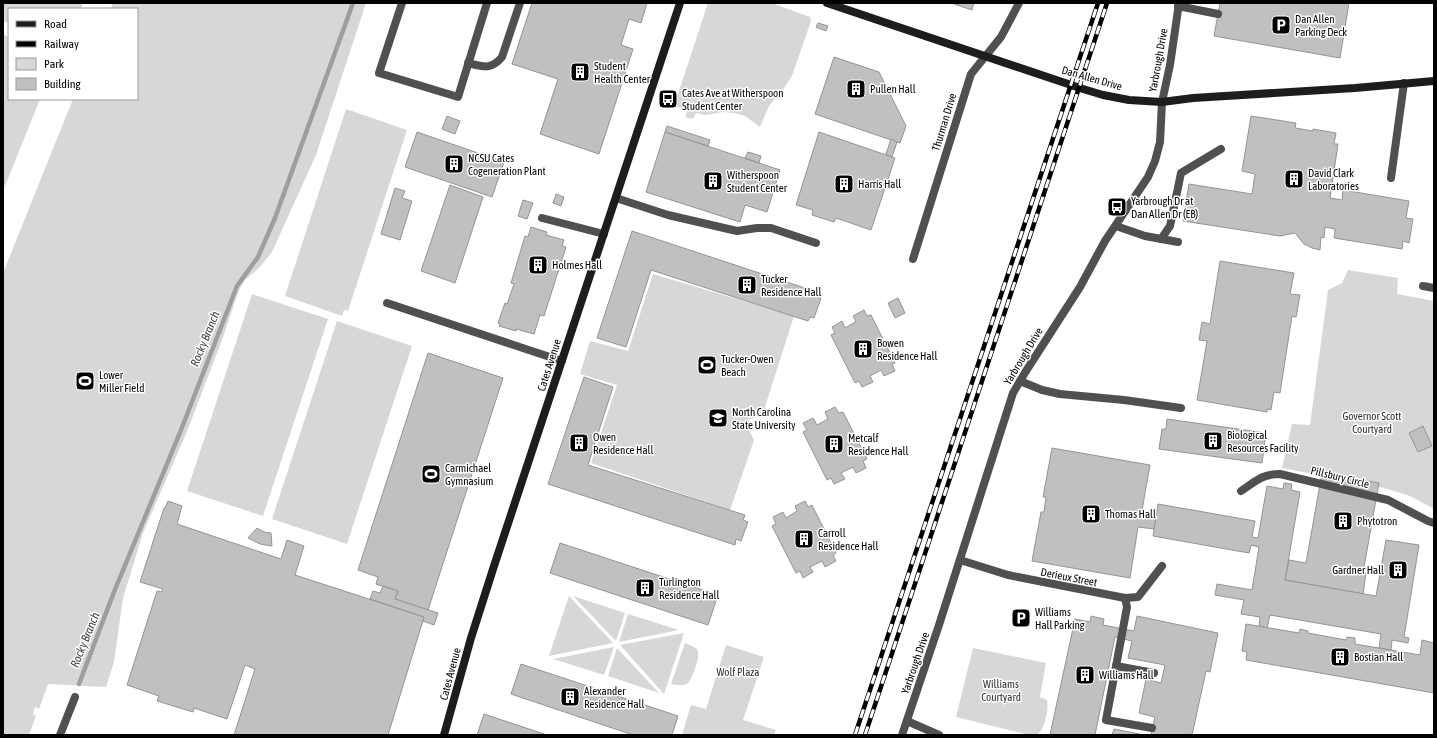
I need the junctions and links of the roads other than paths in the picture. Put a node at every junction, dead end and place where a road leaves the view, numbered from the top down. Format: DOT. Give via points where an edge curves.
graph roads {
  1 [pos="402,3"];
  2 [pos="487,3"];
  3 [pos="520,3"];
  4 [pos="680,3"];
  5 [pos="827,3"];
  6 [pos="1019,3"];
  7 [pos="1179,4"];
  8 [pos="1218,14"];
  9 [pos="986,56"];
  10 [pos="468,63"];
  11 [pos="1434,81"];
  12 [pos="1404,83"];
  13 [pos="1162,102"];
  14 [pos="1221,149"];
  15 [pos="1391,178"];
  16 [pos="616,198"];
  17 [pos="542,218"];
  18 [pos="1116,226"];
  19 [pos="604,234"];
  20 [pos="1161,239"];
  21 [pos="1178,242"];
  22 [pos="816,243"];
  23 [pos="913,259"];
  24 [pos="1423,286"];
  25 [pos="1434,288"];
  26 [pos="387,303"];
  27 [pos="562,361"];
  28 [pos="1020,381"];
  29 [pos="1181,408"];
  30 [pos="1241,491"];
  31 [pos="1434,523"];
  32 [pos="960,560"];
  33 [pos="1162,566"];
  34 [pos="1125,598"];
  35 [pos="1116,666"];
  36 [pos="1154,673"];
  37 [pos="75,697"];
  38 [pos="907,721"];
  39 [pos="1152,728"];
  40 [pos="60,735"];
  41 [pos="444,735"];
  42 [pos="902,735"];
  43 [pos="938,735"];
  1 -- 10 [label="street" via="379,72 458,97"];
  2 -- 10 [label="street"];
  3 -- 10 [label="street" via="502,57 497,64 486,67"];
  4 -- 16 [label="street, Cates Avenue"];
  5 -- 9 [label="street, Dan Allen Drive"];
  6 -- 9 [label="street, Thurman Drive" via="1001,37"];
  7 -- 8 [label="street"];
  7 -- 13 [label="street, Yarbrough Drive"];
  9 -- 13 [label="street, Dan Allen Drive" via="1103,95"];
  9 -- 23 [label="street, Thurman Drive" via="971,74"];
  11 -- 12 [label="street, Dan Allen Drive"];
  12 -- 13 [label="street, Dan Allen Drive"];
  12 -- 15 [label="street"];
  13 -- 18 [label="street, Yarbrough Drive" via="1160,142 1156,161"];
  14 -- 20 [label="street" via="1181,173 1170,226"];
  16 -- 19 [label="street, Cates Avenue"];
  16 -- 22 [label="street" via="668,215 737,231 771,228"];
  17 -- 19 [label="street"];
  18 -- 20 [label="street"];
  18 -- 28 [label="street, Yarbrough Drive"];
  19 -- 27 [label="street, Cates Avenue"];
  20 -- 21 [label="street"];
  24 -- 25 [label="street"];
  26 -- 27 [label="street"];
  27 -- 41 [label="street, Cates Avenue" via="471,638"];
  28 -- 29 [label="street" via="1060,394"];
  28 -- 32 [label="street, Yarbrough Drive" via="1013,393"];
  30 -- 31 [label="street, Pillsbury Circle" via="1263,476 1280,474 1388,500"];
  32 -- 34 [label="street, Derieux Street" via="1008,575"];
  32 -- 38 [label="street, Yarbrough Drive"];
  33 -- 34 [label="street" via="1138,597"];
  34 -- 35 [label="street" via="1127,607"];
  35 -- 36 [label="street"];
  35 -- 39 [label="street" via="1106,720"];
  37 -- 40 [label="street"];
  38 -- 42 [label="street, Yarbrough Drive"];
  38 -- 43 [label="street"];
}
